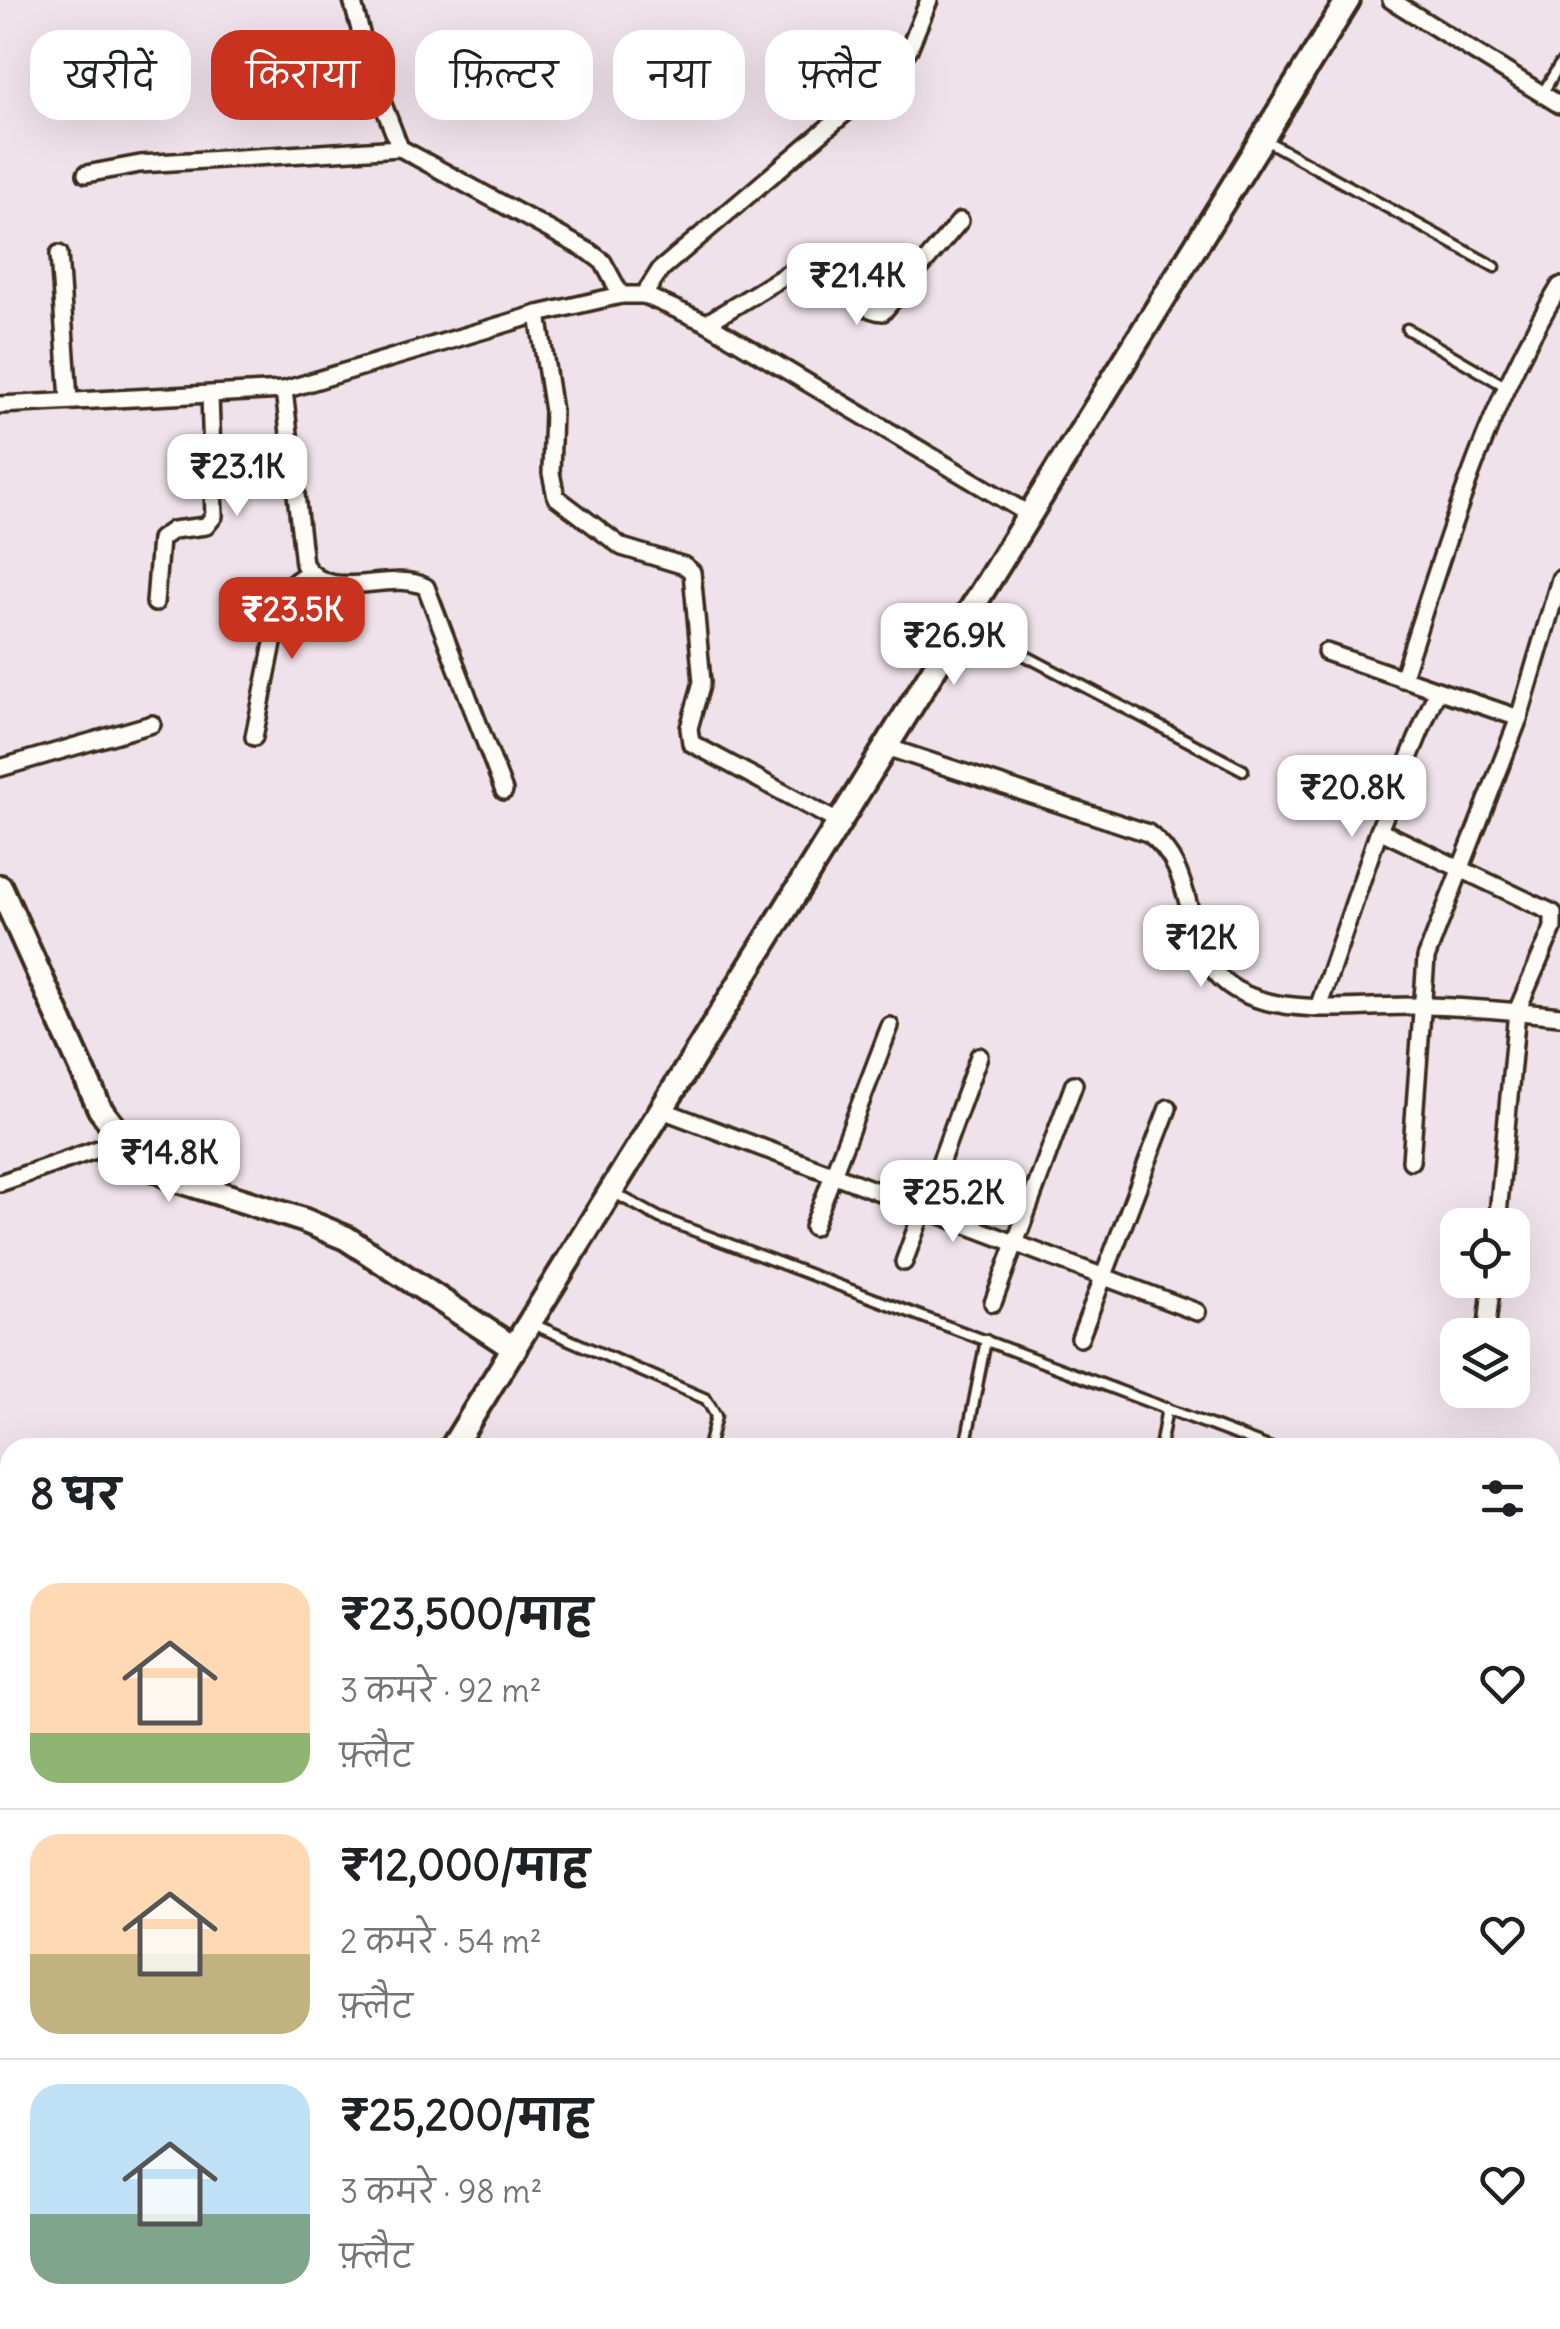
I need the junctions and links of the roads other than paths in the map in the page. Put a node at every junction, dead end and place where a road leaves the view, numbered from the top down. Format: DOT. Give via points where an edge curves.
graph roads {
  1 [pos="352,0"];
  2 [pos="929,0"];
  3 [pos="1348,0"];
  4 [pos="1390,0"];
  5 [pos="1560,64"];
  6 [pos="1542,94"];
  7 [pos="1560,105"];
  8 [pos="1262,138"];
  9 [pos="400,148"];
  10 [pos="86,174"];
  11 [pos="960,221"];
  12 [pos="58,254"];
  13 [pos="1496,266"];
  14 [pos="1560,286"];
  15 [pos="621,294"];
  16 [pos="644,294"];
  17 [pos="538,314"];
  18 [pos="707,323"];
  19 [pos="1407,329"];
  20 [pos="1504,386"];
  21 [pos="284,390"];
  22 [pos="210,395"];
  23 [pos="70,400"];
  24 [pos="0,405"];
  25 [pos="1022,510"];
  26 [pos="308,572"];
  27 [pos="1560,579"];
  28 [pos="155,603"];
  29 [pos="963,622"];
  30 [pos="1326,652"];
  31 [pos="1402,679"];
  32 [pos="1437,691"];
  33 [pos="1520,718"];
  34 [pos="152,724"];
  35 [pos="254,737"];
  36 [pos="886,748"];
  37 [pos="0,768"];
  38 [pos="1243,770"];
  39 [pos="504,790"];
  40 [pos="832,819"];
  41 [pos="1379,830"];
  42 [pos="1460,865"];
  43 [pos="0,888"];
  44 [pos="1419,1005"];
  45 [pos="1318,1008"];
  46 [pos="1517,1011"];
  47 [pos="1560,1016"];
  48 [pos="890,1026"];
  49 [pos="980,1056"];
  50 [pos="1074,1084"];
  51 [pos="1168,1108"];
  52 [pos="662,1110"];
  53 [pos="121,1141"];
  54 [pos="1410,1161"];
  55 [pos="834,1177"];
  56 [pos="0,1183"];
  57 [pos="622,1198"];
  58 [pos="1499,1208"];
  59 [pos="926,1211"];
  60 [pos="814,1227"];
  61 [pos="1017,1246"];
  62 [pos="904,1262"];
  63 [pos="1105,1278"];
  64 [pos="993,1302"];
  65 [pos="1197,1312"];
  66 [pos="531,1323"];
  67 [pos="1080,1338"];
  68 [pos="986,1340"];
  69 [pos="515,1349"];
  70 [pos="1166,1408"];
  71 [pos="458,1438"];
  72 [pos="710,1438"];
  73 [pos="967,1438"];
  74 [pos="1162,1438"];
  75 [pos="1244,1438"];
  1 -- 9 [label="street"];
  2 -- 16 [label="street" via="892,74 660,270"];
  3 -- 8 [label="main road"];
  4 -- 6 [label="street"];
  5 -- 6 [label="lane"];
  6 -- 7 [label="street"];
  8 -- 13 [label="lane"];
  8 -- 25 [label="main road"];
  9 -- 10 [label="street" via="140,164"];
  9 -- 15 [label="street" via="590,252 604,262"];
  11 -- 18 [label="street" via="882,312 824,270 804,264"];
  12 -- 23 [label="street"];
  14 -- 20 [label="street"];
  15 -- 16 [label="street"];
  15 -- 17 [label="street"];
  16 -- 18 [label="street"];
  17 -- 21 [label="street"];
  17 -- 40 [label="street" via="553,412 556,497 622,547 692,572 702,682 689,728 692,744"];
  18 -- 25 [label="street"];
  19 -- 20 [label="lane"];
  20 -- 31 [label="street"];
  21 -- 22 [label="street"];
  21 -- 26 [label="street"];
  22 -- 23 [label="street"];
  22 -- 28 [label="street" via="214,516 206,526 160,538"];
  23 -- 24 [label="street"];
  25 -- 29 [label="main road"];
  26 -- 35 [label="street" via="284,589"];
  26 -- 39 [label="street" via="332,584 426,587"];
  27 -- 33 [label="street"];
  29 -- 36 [label="main road"];
  29 -- 38 [label="lane"];
  30 -- 31 [label="street"];
  31 -- 32 [label="street"];
  32 -- 33 [label="street"];
  32 -- 41 [label="street"];
  33 -- 42 [label="street"];
  34 -- 37 [label="street"];
  36 -- 40 [label="main road"];
  36 -- 45 [label="street" via="1148,833 1172,855 1220,978 1264,1000"];
  40 -- 52 [label="main road"];
  41 -- 42 [label="street"];
  41 -- 45 [label="street"];
  42 -- 44 [label="street" via="1426,958"];
  42 -- 46 [label="street" via="1554,913 1554,928"];
  43 -- 53 [label="main road" via="100,1109"];
  44 -- 45 [label="street"];
  44 -- 46 [label="street"];
  44 -- 54 [label="street"];
  46 -- 47 [label="street"];
  46 -- 58 [label="street"];
  48 -- 55 [label="street"];
  49 -- 59 [label="street"];
  50 -- 61 [label="street"];
  51 -- 63 [label="street"];
  52 -- 55 [label="street"];
  52 -- 57 [label="main road"];
  53 -- 56 [label="street"];
  53 -- 69 [label="main road" via="140,1161 174,1179 346,1238"];
  55 -- 59 [label="street"];
  55 -- 60 [label="street"];
  57 -- 66 [label="main road"];
  57 -- 68 [label="lane"];
  59 -- 61 [label="street"];
  59 -- 62 [label="street"];
  61 -- 63 [label="street"];
  61 -- 64 [label="street"];
  63 -- 65 [label="street"];
  63 -- 67 [label="street"];
  66 -- 69 [label="main road"];
  66 -- 72 [label="lane" via="706,1399 716,1416"];
  68 -- 70 [label="lane"];
  68 -- 73 [label="lane"];
  69 -- 71 [label="main road"];
  70 -- 74 [label="lane"];
  70 -- 75 [label="lane"];
}
